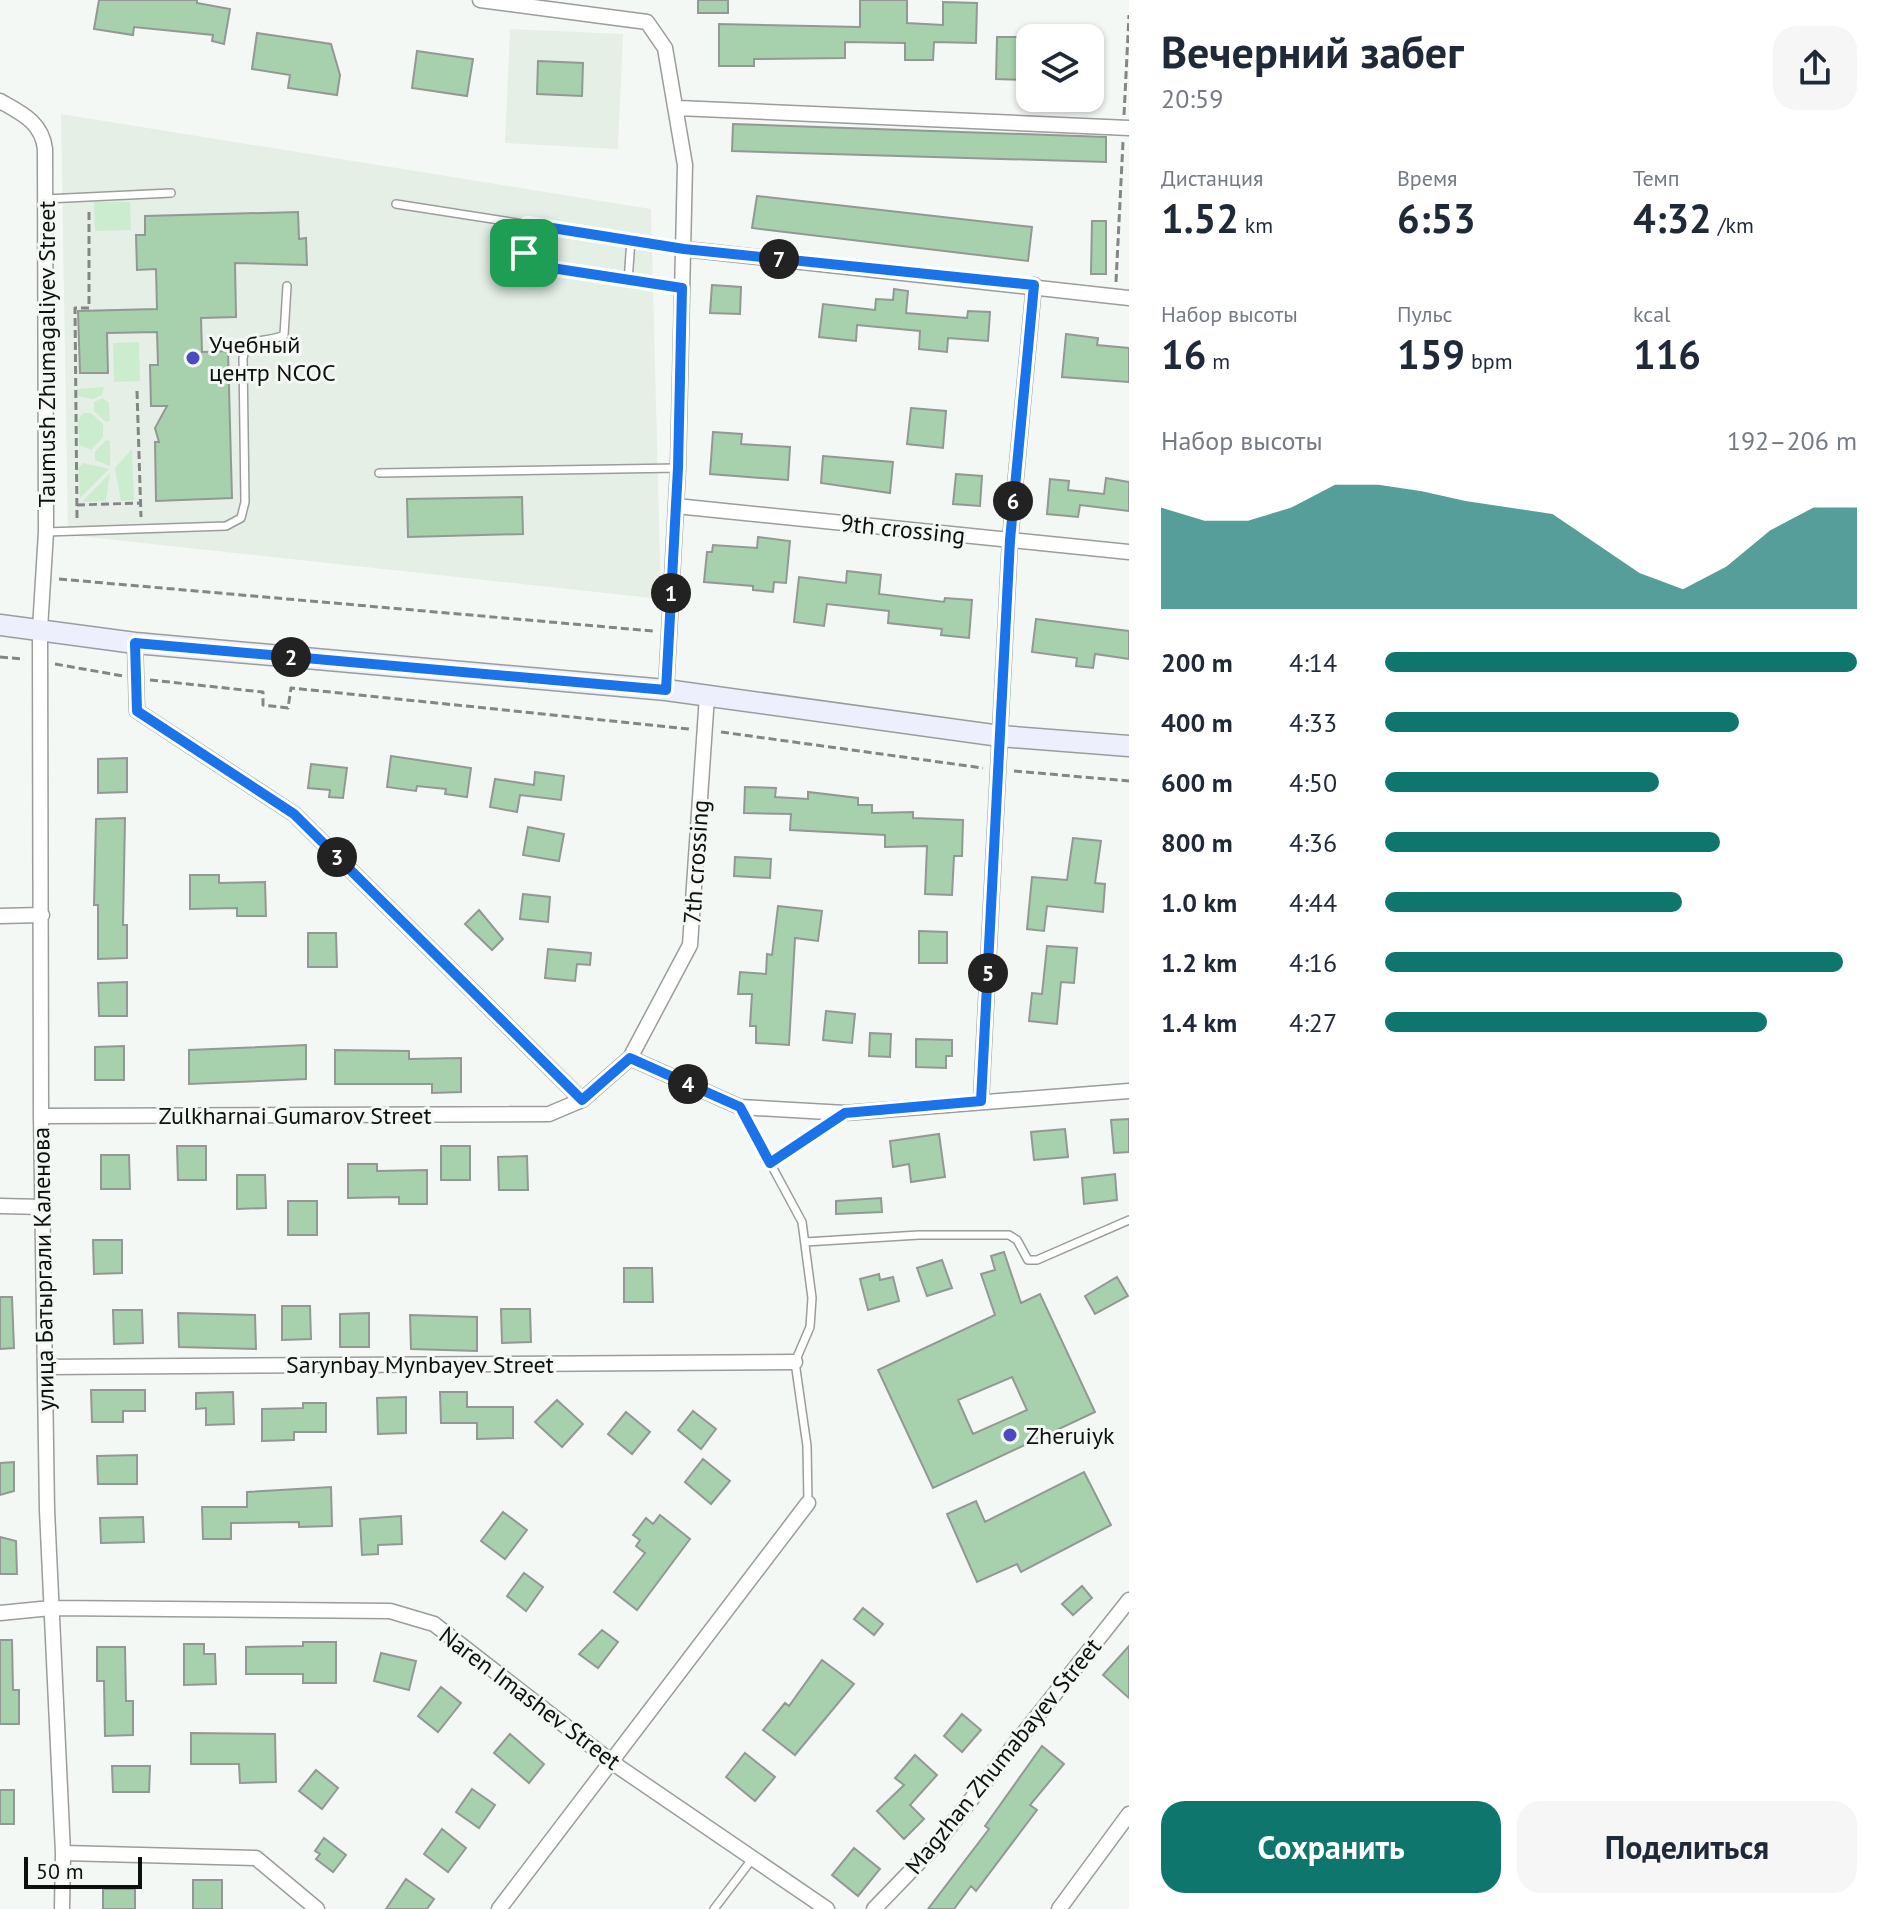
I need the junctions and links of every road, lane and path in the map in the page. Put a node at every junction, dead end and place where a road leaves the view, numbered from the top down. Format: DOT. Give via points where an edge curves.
graph roads {
  1 [pos="480,0"];
  2 [pos="517,2"];
  3 [pos="1129,15"];
  4 [pos="0,101"];
  5 [pos="678,108"];
  6 [pos="1126,128"];
  7 [pos="171,193"];
  8 [pos="90,197"];
  9 [pos="46,199"];
  10 [pos="396,204"];
  11 [pos="527,224"];
  12 [pos="631,239"];
  13 [pos="684,249"];
  14 [pos="628,282"];
  15 [pos="1034,285"];
  16 [pos="287,286"];
  17 [pos="682,288"];
  18 [pos="1122,298"];
  19 [pos="137,391"];
  20 [pos="678,468"];
  21 [pos="379,473"];
  22 [pos="141,503"];
  23 [pos="77,505"];
  24 [pos="676,506"];
  25 [pos="141,529"];
  26 [pos="77,531"];
  27 [pos="46,532"];
  28 [pos="1010,540"];
  29 [pos="1129,552"];
  30 [pos="43,577"];
  31 [pos="0,625"];
  32 [pos="40,629"];
  33 [pos="669,632"];
  34 [pos="135,643"];
  35 [pos="0,657"];
  36 [pos="40,661"];
  37 [pos="136,679"];
  38 [pos="666,690"];
  39 [pos="707,696"];
  40 [pos="705,730"];
  41 [pos="1000,736"];
  42 [pos="1129,746"];
  43 [pos="998,770"];
  44 [pos="1129,781"];
  45 [pos="42,915"];
  46 [pos="0,916"];
  47 [pos="630,1058"];
  48 [pos="1129,1091"];
  49 [pos="582,1100"];
  50 [pos="981,1101"];
  51 [pos="740,1107"];
  52 [pos="845,1113"];
  53 [pos="549,1114"];
  54 [pos="41,1116"];
  55 [pos="770,1163"];
  56 [pos="0,1206"];
  57 [pos="43,1207"];
  58 [pos="1129,1220"];
  59 [pos="805,1242"];
  60 [pos="795,1362"];
  61 [pos="45,1367"];
  62 [pos="808,1503"];
  63 [pos="1129,1600"];
  64 [pos="51,1608"];
  65 [pos="0,1613"];
  66 [pos="613,1763"];
  67 [pos="1129,1814"];
  68 [pos="63,1853"];
  69 [pos="753,1858"];
  70 [pos="62,1909"];
  71 [pos="317,1909"];
  72 [pos="499,1909"];
  73 [pos="714,1909"];
  74 [pos="827,1909"];
  75 [pos="874,1909"];
  76 [pos="1059,1909"];
  1 -- 2 [label="street"];
  2 -- 5 [label="street" via="647,22 665,48"];
  3 -- 6 [label="path"];
  4 -- 9 [label="street, Taumush Zhumagaliyev Street" via="28,115 44,141"];
  5 -- 6 [label="street"];
  5 -- 13 [label="street" via="685,165"];
  6 -- 18 [label="path"];
  7 -- 8 [label="lane"];
  8 -- 9 [label="lane"];
  8 -- 23 [label="path" via="89,308 75,308"];
  9 -- 27 [label="street, Taumush Zhumagaliyev Street"];
  10 -- 11 [label="lane"];
  11 -- 12 [label="lane"];
  11 -- 14 [label="lane" via="524,253 532,265"];
  12 -- 13 [label="lane"];
  12 -- 14 [label="lane"];
  13 -- 15 [label="street"];
  13 -- 17 [label="street"];
  14 -- 17 [label="lane"];
  15 -- 18 [label="street"];
  15 -- 28 [label="street"];
  16 -- 25 [label="lane" via="284,335 252,340 245,347 241,518 226,526"];
  17 -- 20 [label="street"];
  19 -- 22 [label="path"];
  20 -- 21 [label="lane"];
  20 -- 24 [label="street"];
  22 -- 23 [label="path"];
  22 -- 25 [label="path"];
  23 -- 26 [label="path"];
  24 -- 28 [label="street, 9th crossing"];
  24 -- 33 [label="street"];
  25 -- 26 [label="lane"];
  26 -- 27 [label="lane"];
  27 -- 30 [label="street, Taumush Zhumagaliyev Street"];
  28 -- 29 [label="street, 9th crossing"];
  28 -- 41 [label="street"];
  30 -- 32 [label="street, Taumush Zhumagaliyev Street"];
  30 -- 33 [label="path"];
  31 -- 32 [label="street"];
  32 -- 34 [label="street"];
  32 -- 36 [label="street, улица Батыргали Каленова"];
  33 -- 38 [label="street"];
  34 -- 37 [label="street"];
  34 -- 38 [label="street"];
  35 -- 36 [label="path"];
  36 -- 37 [label="path"];
  36 -- 45 [label="street, улица Батыргали Каленова"];
  37 -- 40 [label="path" via="263,692 263,705 288,708 291,688"];
  37 -- 49 [label="street" via="137,711 294,814"];
  38 -- 39 [label="street"];
  39 -- 40 [label="street, 7th crossing"];
  39 -- 41 [label="street"];
  40 -- 43 [label="path"];
  40 -- 47 [label="street, 7th crossing" via="690,945"];
  41 -- 42 [label="street"];
  41 -- 43 [label="street"];
  43 -- 44 [label="path"];
  43 -- 50 [label="street"];
  45 -- 46 [label="street"];
  45 -- 54 [label="street, улица Батыргали Каленова"];
  47 -- 49 [label="street, 7th crossing"];
  47 -- 51 [label="street"];
  48 -- 50 [label="street"];
  49 -- 53 [label="street, 7th crossing"];
  50 -- 52 [label="street"];
  51 -- 52 [label="street"];
  51 -- 55 [label="lane"];
  52 -- 55 [label="lane"];
  53 -- 54 [label="street, Zulkharnai Gumarov Street"];
  54 -- 57 [label="street, улица Батыргали Каленова"];
  55 -- 59 [label="lane" via="802,1222"];
  56 -- 57 [label="street"];
  57 -- 61 [label="street, улица Батыргали Каленова"];
  58 -- 59 [label="lane" via="1037,1260 1028,1260 1009,1235"];
  59 -- 60 [label="lane" via="810,1327"];
  60 -- 61 [label="street, Sarynbay Mynbayev Street"];
  60 -- 62 [label="lane" via="807,1446"];
  61 -- 64 [label="street, улица Батыргали Каленова"];
  62 -- 66 [label="street"];
  63 -- 75 [label="street, Magzhan Zhumabayev Street" via="932,1849"];
  64 -- 65 [label="street, Naren Imashev Street"];
  64 -- 66 [label="street, Naren Imashev Street" via="390,1611 434,1624"];
  64 -- 68 [label="street, улица Батыргали Каленова"];
  66 -- 69 [label="street, Naren Imashev Street"];
  66 -- 72 [label="street"];
  67 -- 76 [label="street"];
  68 -- 70 [label="street, улица Батыргали Каленова"];
  68 -- 71 [label="street" via="256,1858"];
  69 -- 73 [label="lane"];
  69 -- 74 [label="street, Naren Imashev Street"];
}
